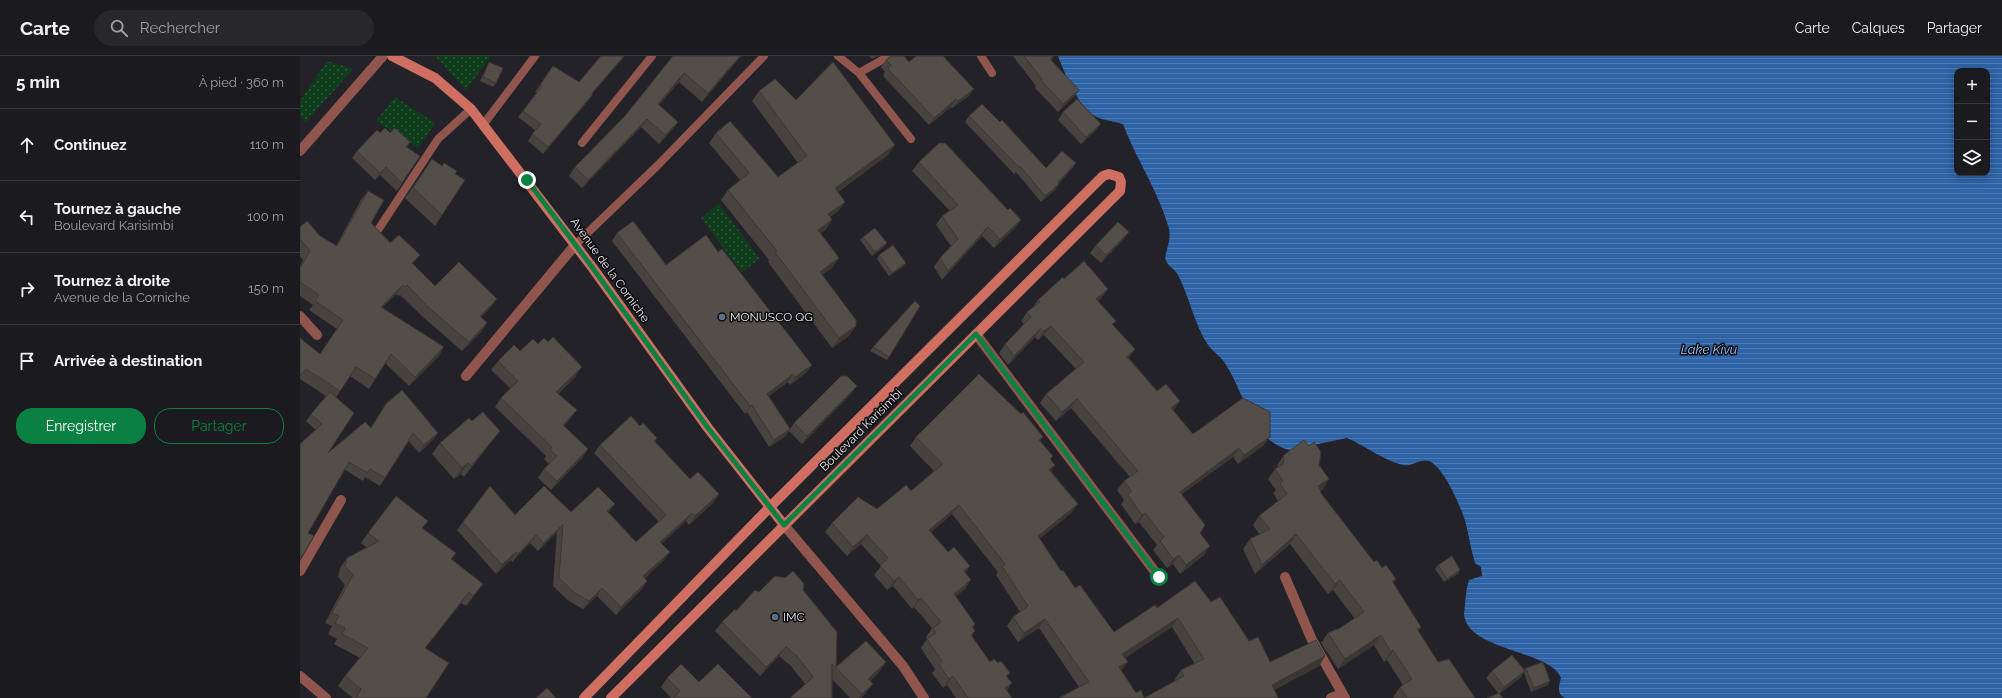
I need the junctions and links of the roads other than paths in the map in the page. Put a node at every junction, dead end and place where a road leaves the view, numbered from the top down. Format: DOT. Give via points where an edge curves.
graph roads {
  1 [pos="382,56"];
  2 [pos="392,56"];
  3 [pos="535,56"];
  4 [pos="652,56"];
  5 [pos="764,56"];
  6 [pos="838,56"];
  7 [pos="889,56"];
  8 [pos="981,56"];
  9 [pos="859,73"];
  10 [pos="992,73"];
  11 [pos="471,109"];
  12 [pos="483,125"];
  13 [pos="911,139"];
  14 [pos="582,143"];
  15 [pos="300,151"];
  16 [pos="374,236"];
  17 [pos="575,245"];
  18 [pos="300,316"];
  19 [pos="976,334"];
  20 [pos="317,335"];
  21 [pos="466,376"];
  22 [pos="341,500"];
  23 [pos="770,507"];
  24 [pos="784,525"];
  25 [pos="300,571"];
  26 [pos="1159,577"];
  27 [pos="1285,577"];
  28 [pos="300,676"];
  29 [pos="1343,696"];
  30 [pos="325,698"];
  31 [pos="584,698"];
  32 [pos="611,698"];
  33 [pos="924,698"];
  34 [pos="1331,698"];
  1 -- 15 [label="street"];
  2 -- 11 [label="street, Avenue de la Corniche" via="435,78"];
  3 -- 12 [label="lane"];
  4 -- 14 [label="lane"];
  5 -- 17 [label="lane" via="658,165"];
  6 -- 9 [label="lane"];
  7 -- 9 [label="lane"];
  8 -- 10 [label="lane"];
  9 -- 13 [label="lane"];
  11 -- 12 [label="street, Avenue de la Corniche"];
  11 -- 16 [label="lane" via="438,139"];
  12 -- 17 [label="street, Avenue de la Corniche"];
  17 -- 21 [label="street"];
  17 -- 23 [label="street, Avenue de la Corniche" via="708,428"];
  18 -- 20 [label="street"];
  19 -- 23 [label="street, Boulevard Karisimbi" via="1120,190 1119,178 1109,174 1103,176"];
  19 -- 24 [label="street, Boulevard Karisimbi"];
  19 -- 26 [label="street"];
  22 -- 25 [label="street"];
  23 -- 24 [label="street, Avenue de la Corniche"];
  23 -- 31 [label="street"];
  24 -- 32 [label="street, Boulevard Karisimbi"];
  24 -- 33 [label="street" via="899,661"];
  27 -- 29 [label="street" via="1312,640"];
  28 -- 30 [label="street"];
  29 -- 34 [label="street"];
}
